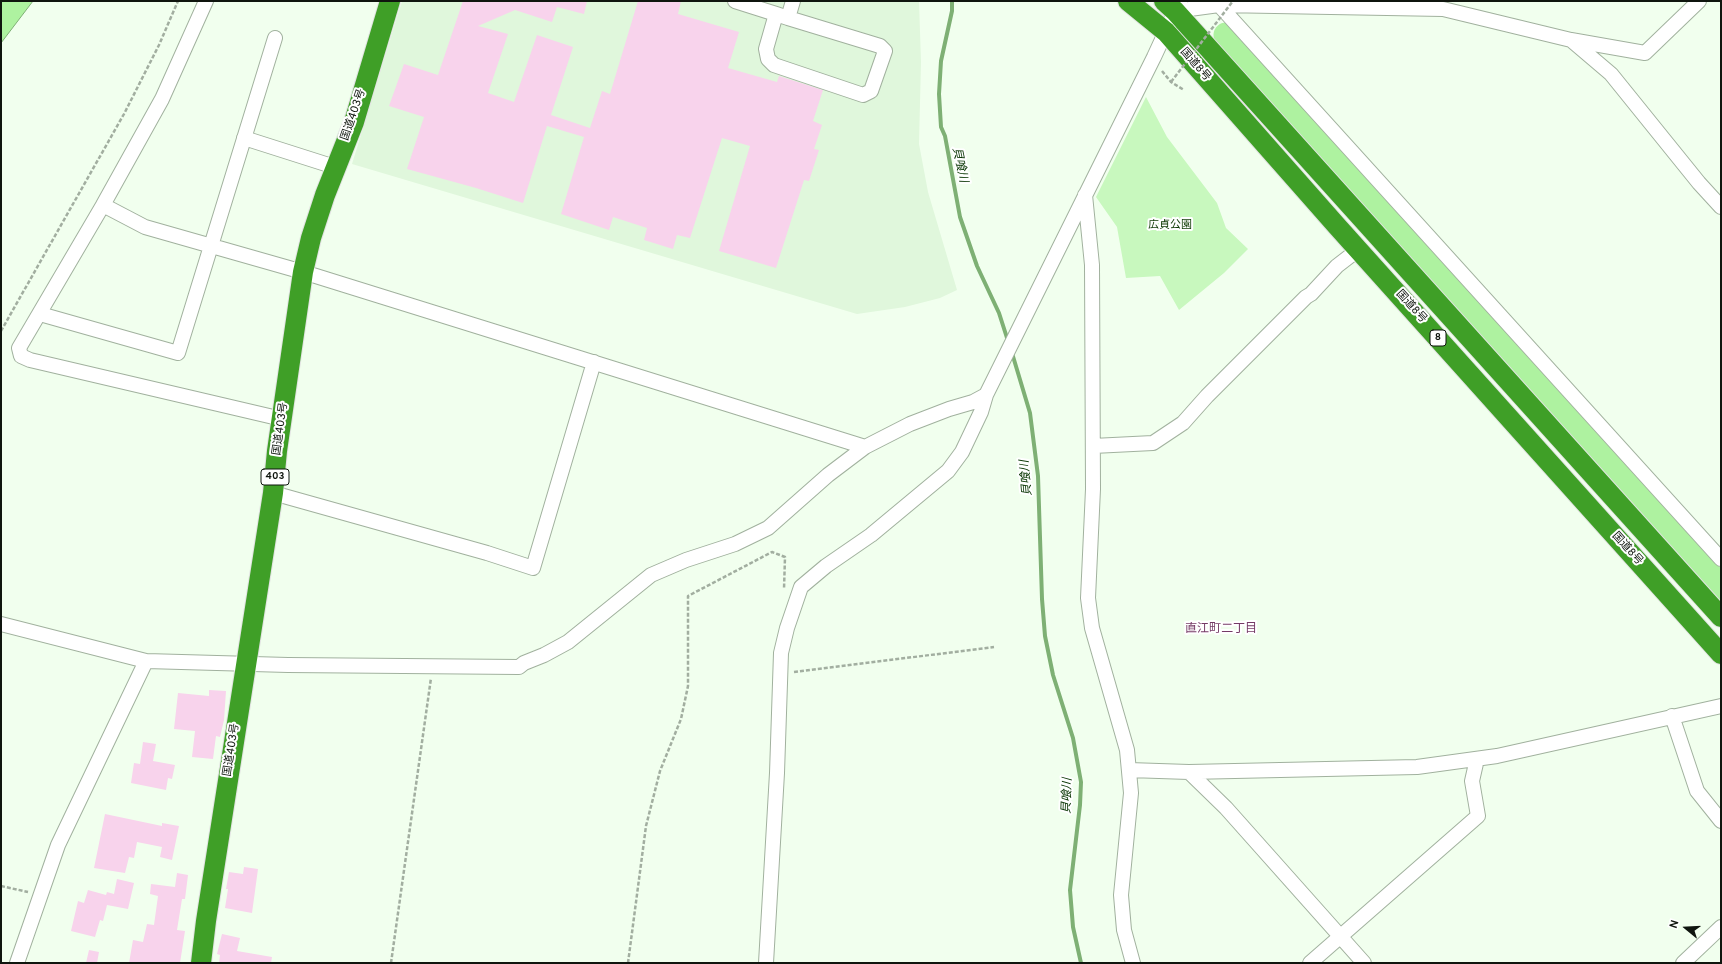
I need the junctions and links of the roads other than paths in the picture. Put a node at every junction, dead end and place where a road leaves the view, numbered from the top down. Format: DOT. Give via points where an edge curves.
graph roads {
  1 [pos="206,1"];
  2 [pos="390,1"];
  3 [pos="735,1"];
  4 [pos="793,1"];
  5 [pos="1128,1"];
  6 [pos="1699,1"];
  7 [pos="1173,4"];
  8 [pos="1219,5"];
  9 [pos="782,16"];
  10 [pos="1166,32"];
  11 [pos="274,38"];
  12 [pos="1571,40"];
  13 [pos="244,138"];
  14 [pos="335,167"];
  15 [pos="1085,195"];
  16 [pos="103,205"];
  17 [pos="1721,207"];
  18 [pos="211,246"];
  19 [pos="1359,249"];
  20 [pos="304,272"];
  21 [pos="40,314"];
  22 [pos="594,362"];
  23 [pos="987,393"];
  24 [pos="282,419"];
  25 [pos="1093,446"];
  26 [pos="865,447"];
  27 [pos="273,493"];
  28 [pos="1721,559"];
  29 [pos="1721,617"];
  30 [pos="1,624"];
  31 [pos="1718,644"];
  32 [pos="146,661"];
  33 [pos="246,663"];
  34 [pos="1721,706"];
  35 [pos="1672,716"];
  36 [pos="1477,759"];
  37 [pos="1129,770"];
  38 [pos="1189,772"];
  39 [pos="1721,821"];
  40 [pos="1721,927"];
  41 [pos="1340,936"];
  42 [pos="16,963"];
  43 [pos="201,963"];
  44 [pos="766,963"];
  45 [pos="1133,963"];
  46 [pos="1310,963"];
  47 [pos="1364,963"];
  48 [pos="1683,963"];
  1 -- 16 [label="street" via="162,99"];
  2 -- 14 [label="highway, 国道403号 / 403" via="354,122"];
  3 -- 9 [label="street"];
  4 -- 9 [label="street"];
  5 -- 10 [label="highway, 国道8号 / 8"];
  6 -- 12 [label="street" via="1646,53"];
  7 -- 8 [label="street"];
  7 -- 10 [label="street"];
  7 -- 29 [label="highway, 国道8号 / 8"];
  8 -- 12 [label="street" via="1443,9"];
  8 -- 28 [label="street"];
  9 -- 9 [label="street" via="880,46 884,51 871,91 863,95 774,65 768,59 766,49"];
  10 -- 15 [label="street"];
  10 -- 19 [label="highway, 国道8号 / 8"];
  11 -- 13 [label="street"];
  12 -- 17 [label="street" via="1611,74"];
  13 -- 14 [label="street"];
  13 -- 18 [label="street"];
  14 -- 20 [label="highway, 国道403号 / 403" via="311,238"];
  15 -- 23 [label="street"];
  15 -- 25 [label="street" via="1092,265"];
  16 -- 18 [label="street" via="145,227"];
  16 -- 21 [label="street"];
  18 -- 20 [label="street"];
  18 -- 21 [label="street" via="178,353"];
  19 -- 25 [label="street" via="1336,266 1183,423 1153,443"];
  19 -- 31 [label="highway, 国道8号 / 8"];
  20 -- 22 [label="street"];
  20 -- 24 [label="highway, 国道403号 / 403"];
  21 -- 24 [label="street" via="19,348 21,356"];
  22 -- 26 [label="street"];
  22 -- 27 [label="street" via="533,568"];
  23 -- 26 [label="street" via="973,402 910,424"];
  23 -- 44 [label="street" via="962,452 948,471 801,587 786,628 781,653"];
  24 -- 27 [label="highway, 国道403号 / 403"];
  25 -- 37 [label="street" via="1088,598 1092,628 1127,750"];
  26 -- 33 [label="street" via="768,528 735,544 686,560 652,575 568,642 519,667"];
  27 -- 33 [label="highway, 国道403号 / 403"];
  30 -- 32 [label="street"];
  32 -- 33 [label="street"];
  32 -- 42 [label="street" via="58,845"];
  33 -- 43 [label="highway, 国道403号 / 403"];
  34 -- 35 [label="street"];
  35 -- 36 [label="street"];
  35 -- 39 [label="street" via="1697,791"];
  36 -- 38 [label="street" via="1417,767"];
  36 -- 41 [label="street" via="1472,781 1478,816"];
  37 -- 38 [label="street"];
  37 -- 45 [label="street" via="1131,793 1121,895 1124,930"];
  38 -- 41 [label="street" via="1226,808"];
  40 -- 48 [label="street"];
  41 -- 46 [label="street"];
  41 -- 47 [label="street"];
}
